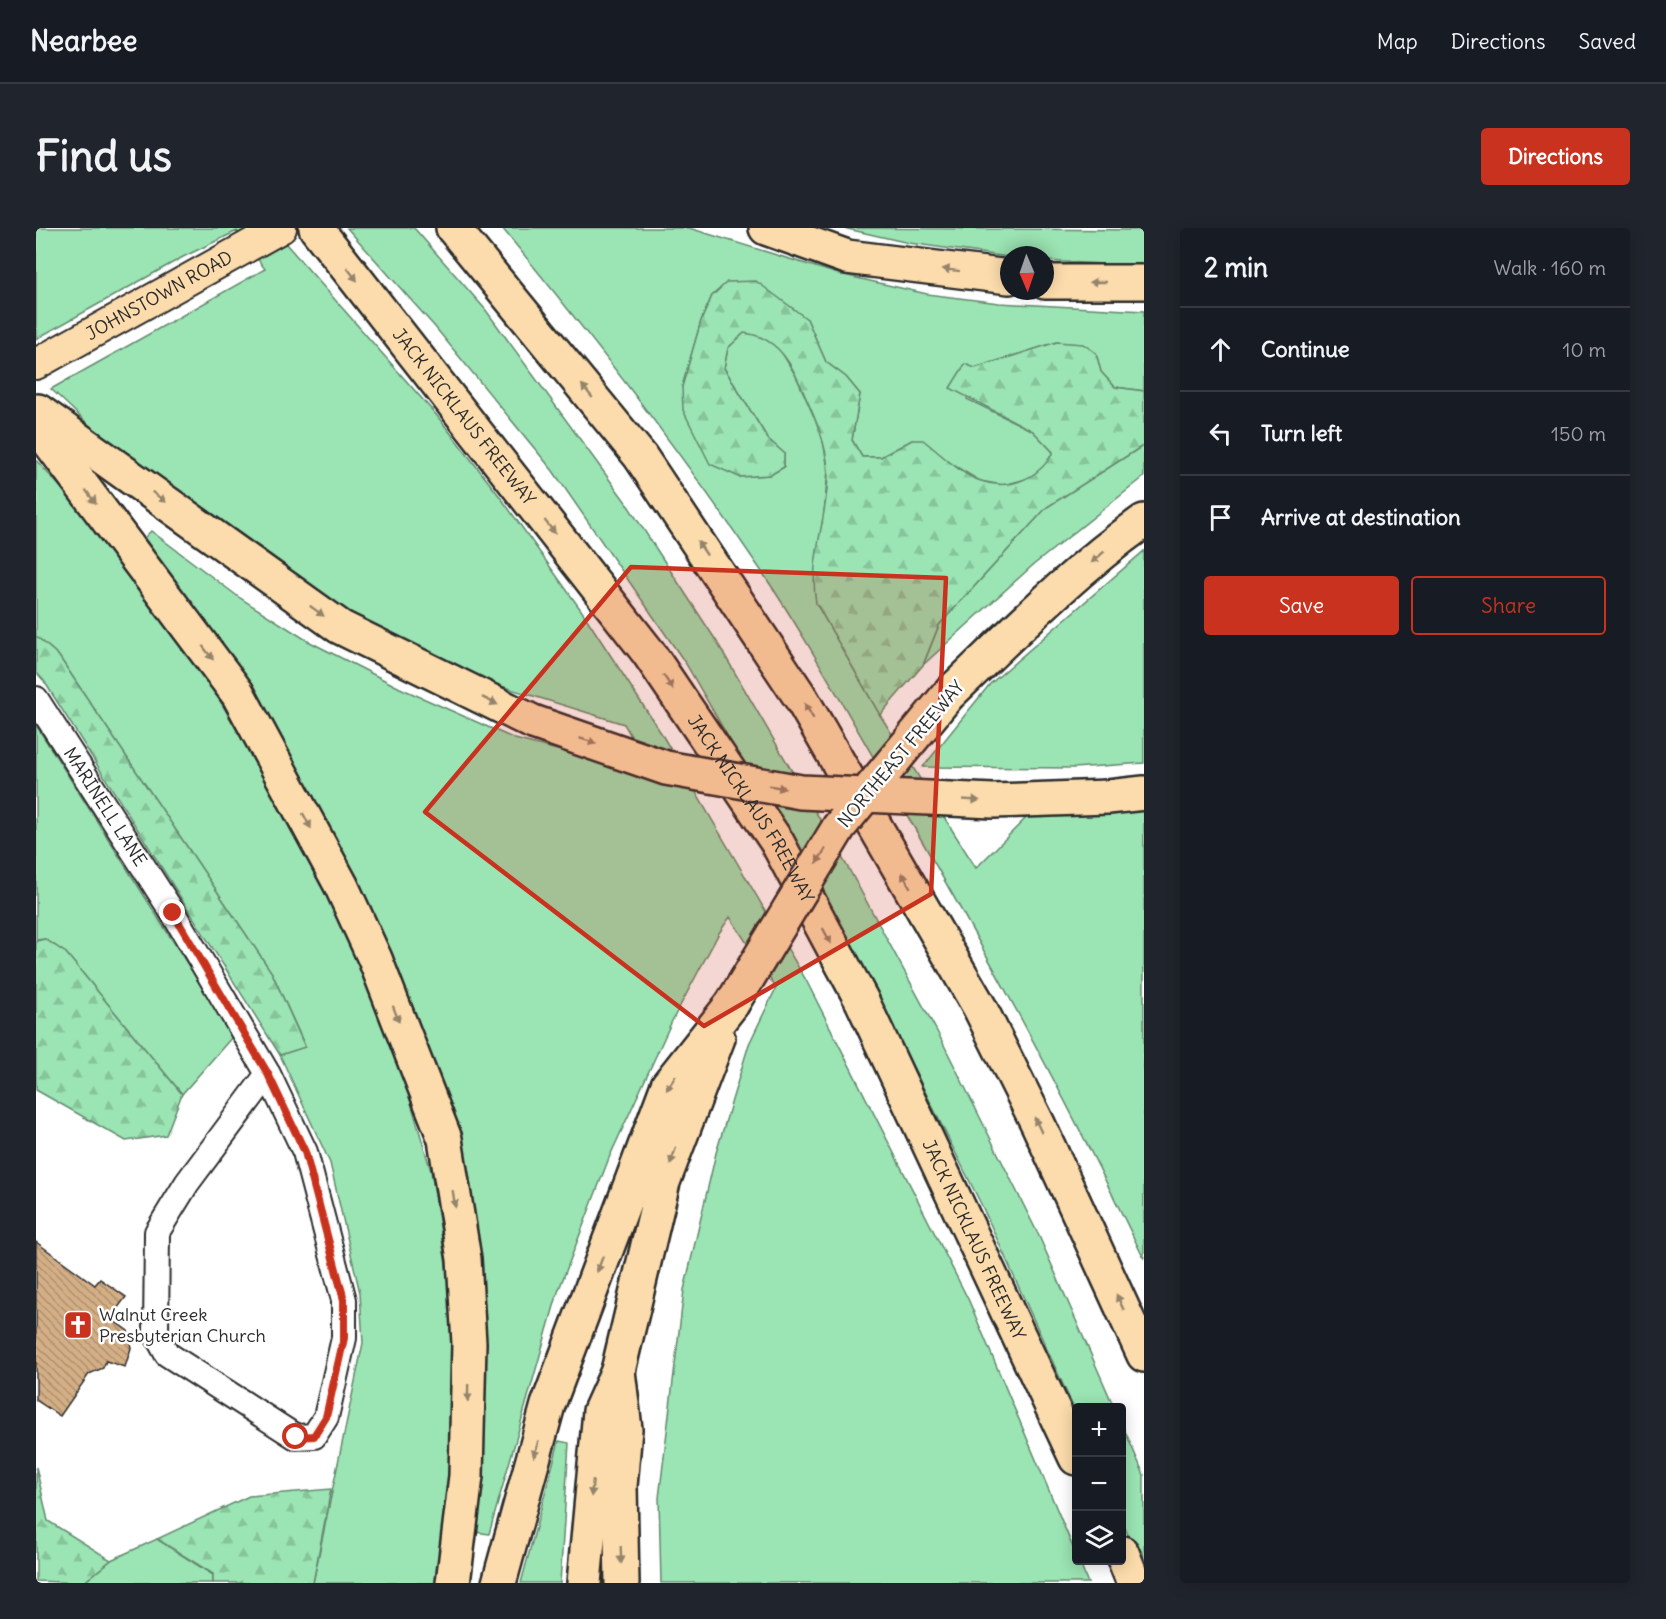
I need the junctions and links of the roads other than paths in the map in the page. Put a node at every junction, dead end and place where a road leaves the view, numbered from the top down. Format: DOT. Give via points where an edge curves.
graph roads {
  1 [pos="281,228"];
  2 [pos="316,228"];
  3 [pos="453,228"];
  4 [pos="766,228"];
  5 [pos="1000,276"];
  6 [pos="1054,282"];
  7 [pos="1144,282"];
  8 [pos="36,364"];
  9 [pos="36,410"];
  10 [pos="36,424"];
  11 [pos="67,445"];
  12 [pos="1144,521"];
  13 [pos="36,699"];
  14 [pos="1144,793"];
  15 [pos="732,1004"];
  16 [pos="268,1074"];
  17 [pos="1144,1355"];
  18 [pos="618,1371"];
  19 [pos="1077,1457"];
  20 [pos="1126,1563"];
  21 [pos="453,1583"];
  22 [pos="499,1583"];
  23 [pos="584,1583"];
  24 [pos="622,1583"];
  25 [pos="1134,1583"];
  1 -- 8 [label="main road, JOHNSTOWN ROAD"];
  2 -- 19 [label="highway, JACK NICKLAUS FREEWAY, one-way" via="648,652 777,842 862,1001"];
  17 -- 3 [label="highway, one-way" via="980,1008 801,698 640,456"];
  5 -- 4 [label="highway, one-way" via="847,256"];
  7 -- 6 [label="highway, one-way"];
  9 -- 11 [label="highway"];
  10 -- 11 [label="highway"];
  11 -- 14 [label="highway, one-way, bridge" via="340,627 533,722 666,768 801,792 993,801"];
  11 -- 21 [label="highway, one-way" via="238,694 341,885 375,959 445,1139 464,1259 468,1342 466,1476"];
  12 -- 15 [label="highway, NORTHEAST FREEWAY, one-way, bridge" via="1031,616 948,695 839,827"];
  13 -- 16 [label="street, MARINELL LANE" via="173,913"];
  15 -- 18 [label="highway, one-way" via="663,1182"];
  15 -- 22 [label="highway, one-way" via="668,1085 548,1406"];
  16 -- 16 [label="street, MARINELL LANE" via="305,1152 344,1300 342,1349 326,1417 314,1436 296,1437 199,1375 167,1354 156,1334 156,1232 187,1183"];
  18 -- 23 [label="highway, one-way" via="600,1411"];
  18 -- 24 [label="highway, one-way" via="625,1429 620,1486"];
  20 -- 25 [label="highway"];
}
